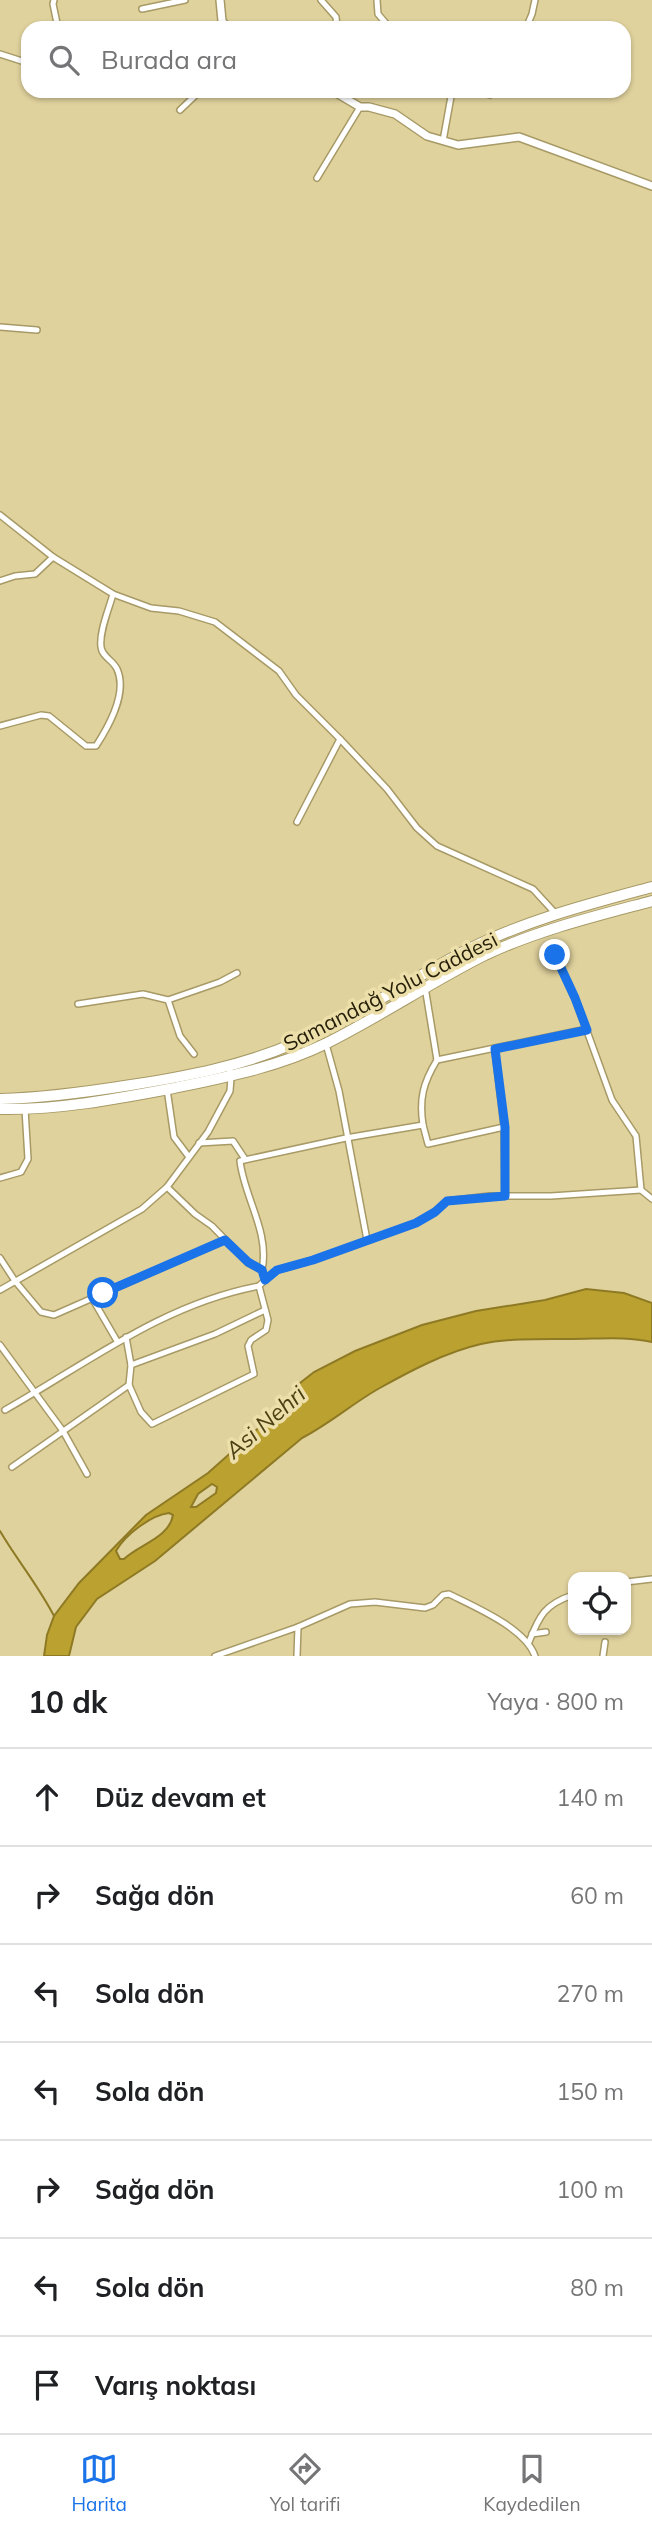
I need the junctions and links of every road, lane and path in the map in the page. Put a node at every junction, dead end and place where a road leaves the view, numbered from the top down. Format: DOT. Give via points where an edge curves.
graph roads {
  1 [pos="54,0"];
  2 [pos="185,0"];
  3 [pos="220,0"];
  4 [pos="321,0"];
  5 [pos="377,0"];
  6 [pos="535,0"];
  7 [pos="142,9"];
  8 [pos="56,21"];
  9 [pos="224,21"];
  10 [pos="336,21"];
  11 [pos="384,21"];
  12 [pos="529,21"];
  13 [pos="0,54"];
  14 [pos="21,61"];
  15 [pos="193,98"];
  16 [pos="346,98"];
  17 [pos="451,98"];
  18 [pos="360,107"];
  19 [pos="180,110"];
  20 [pos="443,141"];
  21 [pos="317,178"];
  22 [pos="652,187"];
  23 [pos="0,327"];
  24 [pos="37,330"];
  25 [pos="0,514"];
  26 [pos="53,557"];
  27 [pos="0,581"];
  28 [pos="113,594"];
  29 [pos="0,726"];
  30 [pos="340,739"];
  31 [pos="297,822"];
  32 [pos="652,887"];
  33 [pos="652,901"];
  34 [pos="555,913"];
  35 [pos="555,955"];
  36 [pos="237,973"];
  37 [pos="425,987"];
  38 [pos="168,1000"];
  39 [pos="78,1004"];
  40 [pos="587,1030"];
  41 [pos="326,1043"];
  42 [pos="495,1049"];
  43 [pos="194,1054"];
  44 [pos="437,1060"];
  45 [pos="230,1072"];
  46 [pos="167,1089"];
  47 [pos="0,1100"];
  48 [pos="0,1109"];
  49 [pos="25,1110"];
  50 [pos="423,1125"];
  51 [pos="505,1127"];
  52 [pos="346,1138"];
  53 [pos="199,1143"];
  54 [pos="189,1157"];
  55 [pos="245,1159"];
  56 [pos="0,1178"];
  57 [pos="167,1186"];
  58 [pos="642,1190"];
  59 [pos="505,1196"];
  60 [pos="652,1199"];
  61 [pos="225,1240"];
  62 [pos="367,1240"];
  63 [pos="0,1258"];
  64 [pos="262,1270"];
  65 [pos="265,1280"];
  66 [pos="15,1282"];
  67 [pos="259,1286"];
  68 [pos="0,1290"];
  69 [pos="92,1298"];
  70 [pos="265,1310"];
  71 [pos="126,1337"];
  72 [pos="117,1341"];
  73 [pos="0,1345"];
  74 [pos="131,1364"];
  75 [pos="129,1385"];
  76 [pos="34,1393"];
  77 [pos="5,1410"];
  78 [pos="63,1431"];
  79 [pos="12,1467"];
  80 [pos="87,1474"];
  81 [pos="652,1579"];
  82 [pos="631,1581"];
  83 [pos="568,1597"];
  84 [pos="298,1627"];
  85 [pos="546,1632"];
  86 [pos="532,1634"];
  87 [pos="528,1642"];
  88 [pos="605,1642"];
  89 [pos="215,1656"];
  90 [pos="297,1656"];
  91 [pos="535,1656"];
  92 [pos="603,1656"];
  1 -- 8 [label="street"];
  2 -- 7 [label="street"];
  3 -- 9 [label="street"];
  4 -- 10 [label="street"];
  5 -- 11 [label="street"];
  6 -- 12 [label="street"];
  13 -- 14 [label="street"];
  15 -- 19 [label="street"];
  16 -- 18 [label="street"];
  17 -- 20 [label="street"];
  18 -- 20 [label="street" via="395,114"];
  18 -- 21 [label="street"];
  20 -- 22 [label="street" via="458,145 519,137"];
  23 -- 24 [label="street"];
  25 -- 26 [label="street"];
  26 -- 27 [label="street" via="35,574"];
  26 -- 28 [label="street"];
  28 -- 29 [label="street" via="100,645 116,666 119,696 96,746 86,746 49,716"];
  28 -- 30 [label="street" via="215,622 279,671"];
  30 -- 31 [label="street"];
  30 -- 34 [label="street" via="436,846 533,889"];
  32 -- 34 [label="highway, Samandağ Yolu Caddesi"];
  33 -- 37 [label="highway, Samandağ Yolu Caddesi" via="544,932 487,954"];
  34 -- 45 [label="highway, Samandağ Yolu Caddesi" via="467,950 296,1043"];
  35 -- 40 [label="street"];
  36 -- 38 [label="street"];
  37 -- 41 [label="highway, Samandağ Yolu Caddesi"];
  37 -- 44 [label="street"];
  38 -- 39 [label="street" via="143,994"];
  38 -- 43 [label="street" via="180,1036"];
  40 -- 42 [label="street"];
  40 -- 58 [label="street" via="612,1100 636,1136"];
  41 -- 45 [label="highway, Samandağ Yolu Caddesi" via="268,1066"];
  41 -- 52 [label="street"];
  42 -- 44 [label="street"];
  42 -- 51 [label="street"];
  44 -- 50 [label="street" via="422,1088"];
  45 -- 46 [label="highway, Samandağ Yolu Caddesi"];
  45 -- 47 [label="highway, Samandağ Yolu Caddesi" via="54,1097"];
  45 -- 53 [label="street" via="230,1091"];
  46 -- 49 [label="highway, Samandağ Yolu Caddesi"];
  46 -- 54 [label="street" via="174,1137"];
  48 -- 49 [label="highway, Samandağ Yolu Caddesi"];
  49 -- 56 [label="street" via="28,1159 21,1172"];
  50 -- 51 [label="street" via="428,1144"];
  50 -- 52 [label="street"];
  51 -- 59 [label="street"];
  52 -- 55 [label="street"];
  52 -- 62 [label="street"];
  53 -- 54 [label="street"];
  53 -- 55 [label="street" via="233,1141"];
  54 -- 57 [label="street"];
  55 -- 64 [label="street" via="240,1161 242,1179 263,1243"];
  57 -- 61 [label="street"];
  57 -- 66 [label="street" via="142,1209"];
  58 -- 59 [label="street"];
  58 -- 60 [label="street"];
  59 -- 62 [label="street" via="447,1201 416,1223"];
  61 -- 64 [label="street"];
  61 -- 69 [label="street"];
  62 -- 65 [label="street" via="277,1270"];
  63 -- 66 [label="street"];
  64 -- 65 [label="street"];
  65 -- 67 [label="street"];
  66 -- 68 [label="street"];
  66 -- 69 [label="street" via="41,1312 54,1315"];
  67 -- 70 [label="street"];
  67 -- 71 [label="street" via="159,1319"];
  69 -- 72 [label="street"];
  70 -- 74 [label="street" via="215,1334"];
  70 -- 75 [label="street" via="266,1330 248,1346 254,1374 152,1423 141,1412"];
  71 -- 72 [label="street"];
  71 -- 74 [label="street"];
  72 -- 76 [label="street"];
  73 -- 76 [label="street"];
  74 -- 75 [label="street"];
  75 -- 78 [label="street"];
  76 -- 77 [label="street"];
  76 -- 78 [label="street"];
  78 -- 79 [label="street"];
  78 -- 80 [label="street"];
  81 -- 82 [label="street"];
  83 -- 86 [label="street" via="539,1617"];
  84 -- 87 [label="street" via="350,1604 425,1608 449,1594"];
  84 -- 89 [label="street"];
  84 -- 90 [label="street"];
  85 -- 86 [label="street"];
  86 -- 87 [label="street"];
  87 -- 91 [label="street"];
  88 -- 92 [label="street"];
}
